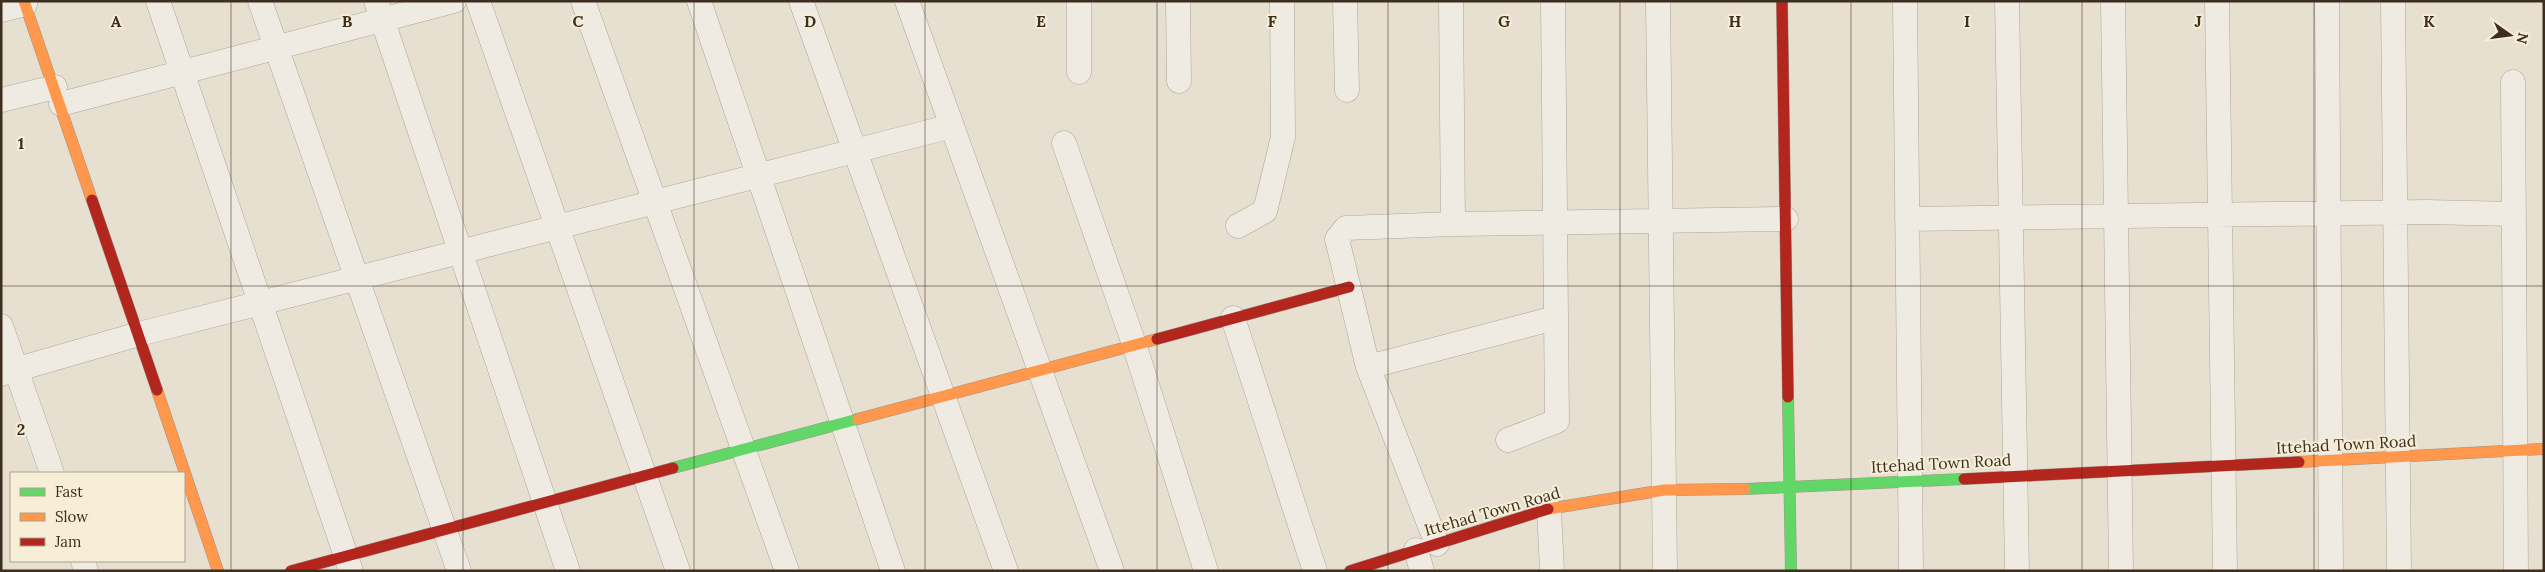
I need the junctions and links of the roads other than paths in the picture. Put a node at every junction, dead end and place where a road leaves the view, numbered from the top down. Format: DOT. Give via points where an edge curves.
graph roads {
  1 [pos="158,1"];
  2 [pos="260,1"];
  3 [pos="454,1"];
  4 [pos="478,1"];
  5 [pos="583,1"];
  6 [pos="699,1"];
  7 [pos="801,1"];
  8 [pos="907,1"];
  9 [pos="1079,1"];
  10 [pos="1178,1"];
  11 [pos="1282,1"];
  12 [pos="1345,1"];
  13 [pos="1451,1"];
  14 [pos="1553,1"];
  15 [pos="1658,1"];
  16 [pos="1782,1"];
  17 [pos="1905,1"];
  18 [pos="2007,1"];
  19 [pos="2113,1"];
  20 [pos="2217,1"];
  21 [pos="2327,1"];
  22 [pos="2393,1"];
  23 [pos="25,2"];
  24 [pos="1,10"];
  25 [pos="379,11"];
  26 [pos="276,48"];
  27 [pos="182,72"];
  28 [pos="1079,72"];
  29 [pos="1179,81"];
  30 [pos="2513,82"];
  31 [pos="1347,90"];
  32 [pos="58,95"];
  33 [pos="1,100"];
  34 [pos="952,126"];
  35 [pos="1064,143"];
  36 [pos="856,151"];
  37 [pos="759,175"];
  38 [pos="655,202"];
  39 [pos="2395,212"];
  40 [pos="2329,213"];
  41 [pos="2514,214"];
  42 [pos="2220,215"];
  43 [pos="2116,216"];
  44 [pos="2011,218"];
  45 [pos="1786,219"];
  46 [pos="1907,219"];
  47 [pos="1660,221"];
  48 [pos="1554,222"];
  49 [pos="1453,224"];
  50 [pos="1238,226"];
  51 [pos="558,227"];
  52 [pos="461,252"];
  53 [pos="358,278"];
  54 [pos="1349,287"];
  55 [pos="261,303"];
  56 [pos="1233,318"];
  57 [pos="1556,318"];
  58 [pos="1,326"];
  59 [pos="138,334"];
  60 [pos="1134,344"];
  61 [pos="1368,367"];
  62 [pos="1040,370"];
  63 [pos="9,372"];
  64 [pos="943,395"];
  65 [pos="843,422"];
  66 [pos="1508,440"];
  67 [pos="744,449"];
  68 [pos="2544,449"];
  69 [pos="2516,451"];
  70 [pos="2397,458"];
  71 [pos="2330,461"];
  72 [pos="2223,465"];
  73 [pos="2120,470"];
  74 [pos="52,472"];
  75 [pos="185,472"];
  76 [pos="185,473"];
  77 [pos="2016,475"];
  78 [pos="645,476"];
  79 [pos="1910,480"];
  80 [pos="1791,488"];
  81 [pos="1664,490"];
  82 [pos="545,502"];
  83 [pos="1549,509"];
  84 [pos="444,529"];
  85 [pos="1425,555"];
  86 [pos="348,563"];
  87 [pos="218,571"];
  88 [pos="291,571"];
  89 [pos="459,571"];
  90 [pos="568,571"];
  91 [pos="678,571"];
  92 [pos="787,571"];
  93 [pos="893,571"];
  94 [pos="1006,571"];
  95 [pos="1112,571"];
  96 [pos="1206,571"];
  97 [pos="1315,571"];
  98 [pos="1350,571"];
  99 [pos="1552,571"];
  100 [pos="1665,571"];
  101 [pos="1791,571"];
  102 [pos="1911,571"];
  103 [pos="2017,571"];
  104 [pos="2121,571"];
  105 [pos="2224,571"];
  106 [pos="2331,571"];
  107 [pos="2399,571"];
  108 [pos="2516,571"];
  1 -- 27 [label="street"];
  2 -- 26 [label="street"];
  3 -- 25 [label="street"];
  4 -- 51 [label="street"];
  5 -- 38 [label="street"];
  6 -- 37 [label="street"];
  7 -- 36 [label="street"];
  8 -- 34 [label="street"];
  9 -- 28 [label="street"];
  10 -- 29 [label="street"];
  11 -- 50 [label="street" via="1284,137 1264,210"];
  12 -- 31 [label="street"];
  13 -- 49 [label="street"];
  14 -- 48 [label="street"];
  15 -- 47 [label="street"];
  16 -- 45 [label="street"];
  17 -- 46 [label="street"];
  18 -- 44 [label="street"];
  19 -- 43 [label="street"];
  20 -- 42 [label="street"];
  21 -- 40 [label="street"];
  22 -- 39 [label="street"];
  23 -- 24 [label="street"];
  23 -- 32 [label="street"];
  25 -- 26 [label="street"];
  25 -- 52 [label="street"];
  26 -- 27 [label="street"];
  26 -- 53 [label="street"];
  27 -- 32 [label="street"];
  27 -- 55 [label="street"];
  30 -- 41 [label="street"];
  32 -- 33 [label="street"];
  32 -- 59 [label="street"];
  34 -- 36 [label="street"];
  34 -- 62 [label="street"];
  35 -- 60 [label="street"];
  36 -- 37 [label="street"];
  36 -- 64 [label="street"];
  37 -- 38 [label="street"];
  37 -- 65 [label="street"];
  38 -- 51 [label="street"];
  38 -- 67 [label="street"];
  39 -- 40 [label="street"];
  39 -- 41 [label="street"];
  39 -- 70 [label="street"];
  40 -- 42 [label="street"];
  40 -- 71 [label="street"];
  41 -- 69 [label="street"];
  42 -- 43 [label="street"];
  42 -- 72 [label="street"];
  43 -- 44 [label="street"];
  43 -- 73 [label="street"];
  44 -- 46 [label="street"];
  44 -- 77 [label="street"];
  45 -- 47 [label="street"];
  45 -- 80 [label="street"];
  46 -- 79 [label="street"];
  47 -- 48 [label="street"];
  47 -- 81 [label="street"];
  48 -- 49 [label="street"];
  48 -- 57 [label="street"];
  49 -- 54 [label="street" via="1346,228 1336,239"];
  51 -- 52 [label="street"];
  51 -- 78 [label="street"];
  52 -- 53 [label="street"];
  52 -- 82 [label="street"];
  53 -- 55 [label="street"];
  53 -- 84 [label="street"];
  54 -- 56 [label="street"];
  54 -- 61 [label="street"];
  55 -- 59 [label="street"];
  55 -- 86 [label="street"];
  56 -- 60 [label="street"];
  56 -- 97 [label="street"];
  57 -- 61 [label="street"];
  57 -- 66 [label="street" via="1557,421"];
  58 -- 63 [label="street"];
  59 -- 63 [label="street"];
  59 -- 75 [label="street"];
  60 -- 62 [label="street"];
  60 -- 96 [label="street"];
  61 -- 85 [label="street"];
  62 -- 64 [label="street"];
  62 -- 95 [label="street"];
  63 -- 74 [label="street"];
  64 -- 65 [label="street"];
  64 -- 94 [label="street"];
  65 -- 67 [label="street"];
  65 -- 93 [label="street"];
  67 -- 78 [label="street"];
  67 -- 92 [label="street"];
  68 -- 69 [label="street, Ittehad Town Road"];
  69 -- 70 [label="street, Ittehad Town Road"];
  69 -- 108 [label="street"];
  70 -- 71 [label="street, Ittehad Town Road"];
  70 -- 107 [label="street"];
  71 -- 72 [label="street, Ittehad Town Road"];
  71 -- 106 [label="street"];
  72 -- 73 [label="street, Ittehad Town Road"];
  72 -- 105 [label="street"];
  73 -- 77 [label="street, Ittehad Town Road"];
  73 -- 104 [label="street"];
  76 -- 87 [label="street"];
  77 -- 79 [label="street, Ittehad Town Road"];
  77 -- 103 [label="street"];
  78 -- 82 [label="street"];
  78 -- 91 [label="street"];
  79 -- 80 [label="street, Ittehad Town Road"];
  79 -- 102 [label="street"];
  80 -- 81 [label="street, Ittehad Town Road"];
  80 -- 101 [label="street"];
  81 -- 83 [label="street, Ittehad Town Road"];
  81 -- 100 [label="street"];
  82 -- 84 [label="street"];
  82 -- 90 [label="street"];
  83 -- 85 [label="street, Ittehad Town Road"];
  83 -- 99 [label="street"];
  84 -- 86 [label="street"];
  84 -- 89 [label="street"];
  85 -- 98 [label="street, Ittehad Town Road"];
  86 -- 88 [label="street"];
}
